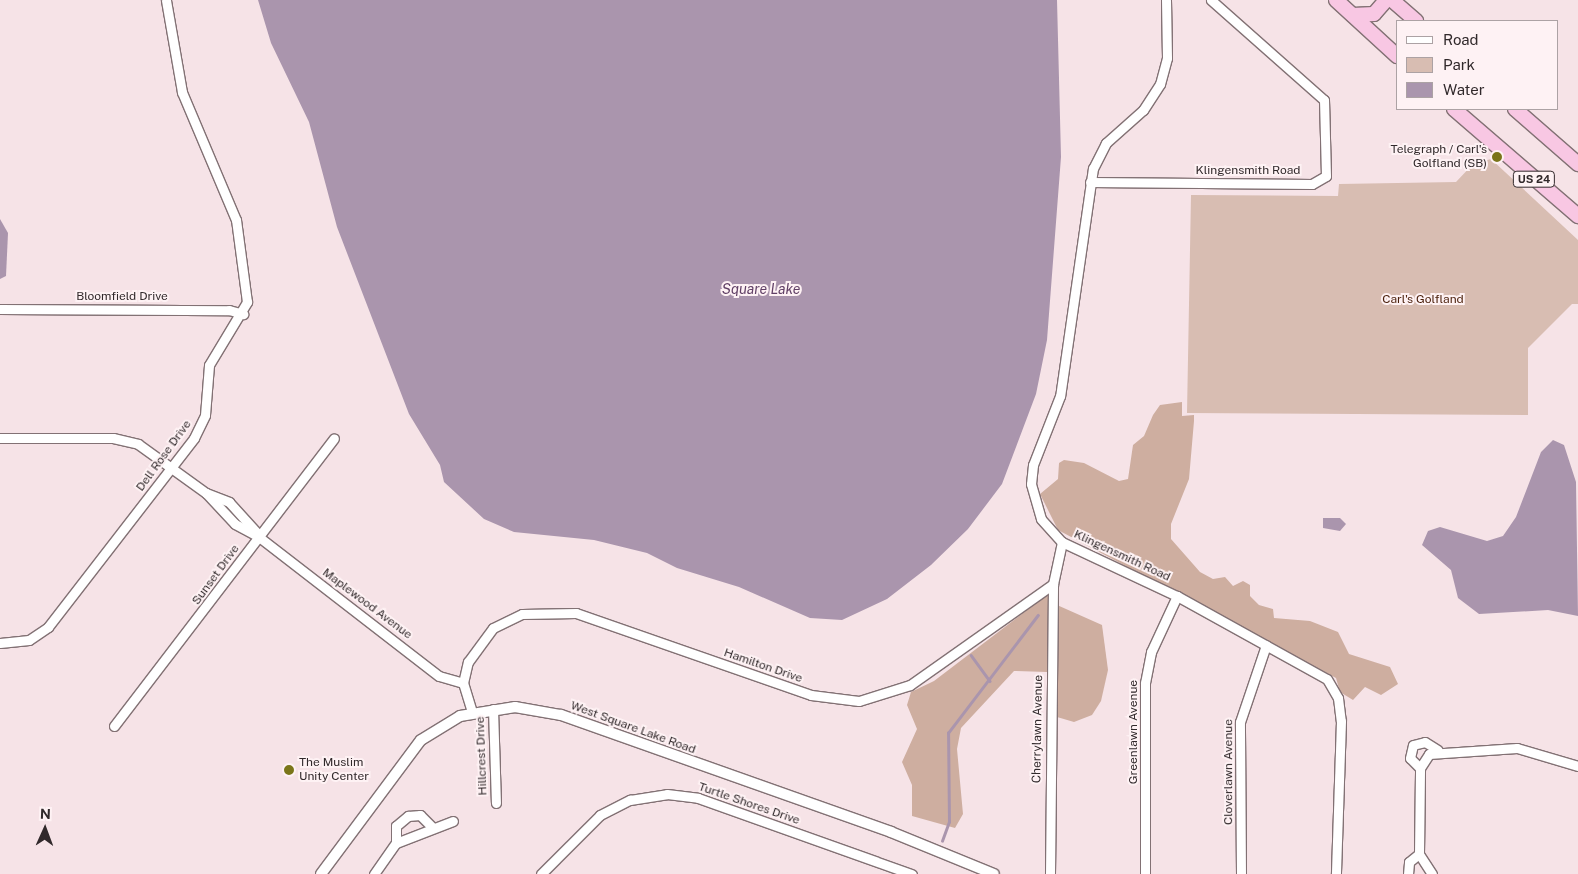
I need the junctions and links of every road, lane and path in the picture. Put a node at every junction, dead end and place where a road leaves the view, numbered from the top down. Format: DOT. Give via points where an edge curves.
graph roads {
  1 [pos="166,0"];
  2 [pos="1166,0"];
  3 [pos="1211,0"];
  4 [pos="1336,0"];
  5 [pos="1386,0"];
  6 [pos="1392,0"];
  7 [pos="1353,15"];
  8 [pos="1415,20"];
  9 [pos="1396,55"];
  10 [pos="1455,110"];
  11 [pos="1516,110"];
  12 [pos="1578,164"];
  13 [pos="1090,182"];
  14 [pos="1575,212"];
  15 [pos="0,309"];
  16 [pos="243,314"];
  17 [pos="0,438"];
  18 [pos="334,438"];
  19 [pos="172,467"];
  20 [pos="206,493"];
  21 [pos="259,537"];
  22 [pos="1062,542"];
  23 [pos="1053,584"];
  24 [pos="1177,596"];
  25 [pos="0,643"];
  26 [pos="1266,645"];
  27 [pos="463,683"];
  28 [pos="493,709"];
  29 [pos="472,712"];
  30 [pos="114,726"];
  31 [pos="1438,750"];
  32 [pos="1578,766"];
  33 [pos="1420,768"];
  34 [pos="496,803"];
  35 [pos="453,821"];
  36 [pos="432,827"];
  37 [pos="396,843"];
  38 [pos="1419,854"];
  39 [pos="321,874"];
  40 [pos="374,874"];
  41 [pos="541,874"];
  42 [pos="912,874"];
  43 [pos="994,874"];
  44 [pos="1050,874"];
  45 [pos="1145,874"];
  46 [pos="1242,874"];
  47 [pos="1336,874"];
  48 [pos="1408,874"];
  49 [pos="1432,874"];
  1 -- 16 [label="street, Dell Rose Drive" via="182,92 240,233 247,289"];
  2 -- 13 [label="street, Klingensmith Road" via="1166,58 1160,84 1143,110 1104,145"];
  3 -- 13 [label="street, Klingensmith Road" via="1325,102 1326,176 1312,184"];
  4 -- 7 [label="highway"];
  5 -- 7 [label="highway" via="1374,14"];
  6 -- 8 [label="highway"];
  7 -- 9 [label="highway"];
  10 -- 14 [label="highway, US 24"];
  11 -- 12 [label="highway"];
  13 -- 22 [label="street, Klingensmith Road" via="1060,396 1033,465 1031,484 1041,519"];
  15 -- 16 [label="street, Bloomfield Drive" via="229,310"];
  16 -- 19 [label="street, Dell Rose Drive" via="209,365 203,422"];
  17 -- 19 [label="street, Maplewood Avenue" via="125,440 148,449"];
  18 -- 21 [label="street, Sunset Drive"];
  19 -- 20 [label="street, Maplewood Avenue"];
  19 -- 25 [label="street, Dell Rose Drive" via="48,627 29,640"];
  20 -- 21 [label="street, Maplewood Avenue" via="222,513"];
  20 -- 21 [label="street, Maplewood Avenue" via="243,514"];
  21 -- 27 [label="street, Maplewood Avenue" via="439,676"];
  21 -- 30 [label="street, Sunset Drive"];
  22 -- 23 [label="street"];
  22 -- 24 [label="street, Klingensmith Road"];
  23 -- 27 [label="street, Hamilton Drive" via="955,658 910,685 877,699 841,701 811,695 591,618 557,611 522,614 492,628 468,662"];
  23 -- 44 [label="street, Cherrylawn Avenue"];
  24 -- 26 [label="street, Klingensmith Road"];
  24 -- 45 [label="street, Greenlawn Avenue" via="1151,652 1145,683"];
  26 -- 46 [label="street, Cloverlawn Avenue" via="1240,722"];
  26 -- 47 [label="street, Klingensmith Road" via="1318,670 1338,698 1341,744"];
  27 -- 29 [label="street"];
  28 -- 29 [label="street, West Square Lake Road"];
  28 -- 34 [label="street, Hillcrest Drive"];
  28 -- 43 [label="street, West Square Lake Road" via="528,708 561,715 891,832"];
  29 -- 39 [label="street, West Square Lake Road" via="435,730 410,751"];
  31 -- 32 [label="street" via="1517,748"];
  31 -- 33 [label="street" via="1429,754"];
  31 -- 33 [label="street" via="1425,742 1413,745 1410,758"];
  33 -- 38 [label="street"];
  35 -- 36 [label="street"];
  36 -- 37 [label="street"];
  36 -- 37 [label="street" via="420,815 404,818 396,826"];
  37 -- 40 [label="street"];
  38 -- 48 [label="street" via="1409,862"];
  38 -- 49 [label="street"];
  41 -- 42 [label="street, Turtle Shores Drive" via="607,810 639,797 667,794 698,798"];
}
